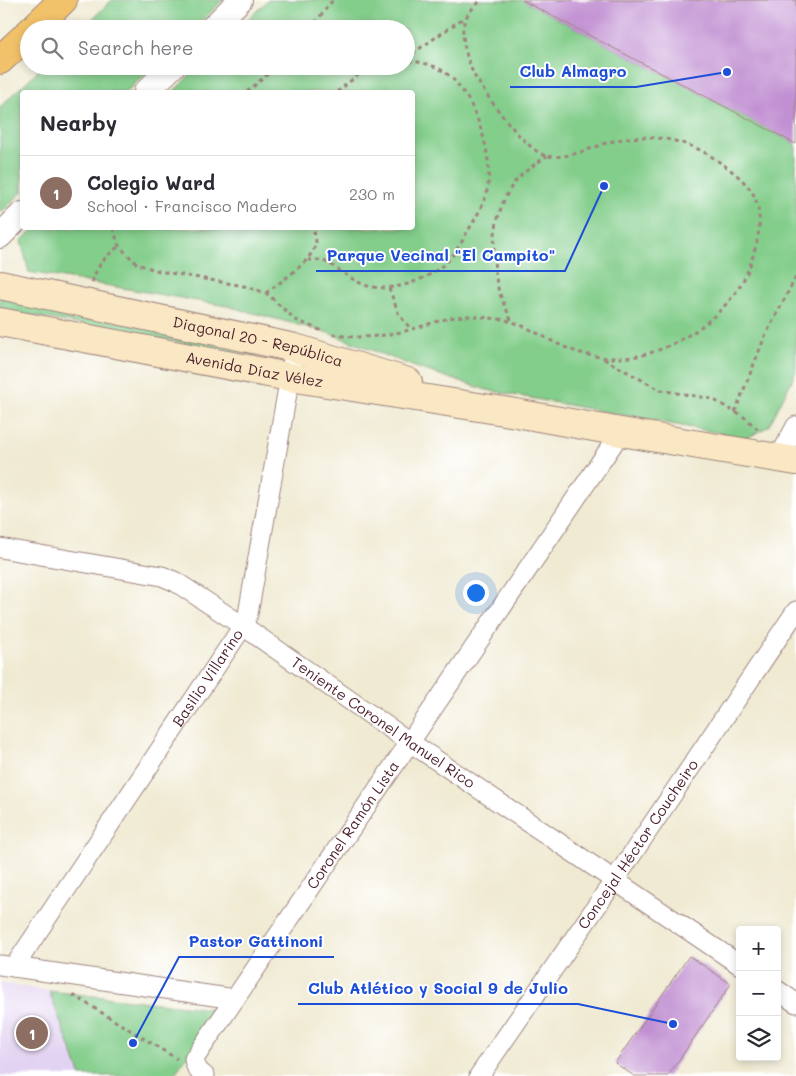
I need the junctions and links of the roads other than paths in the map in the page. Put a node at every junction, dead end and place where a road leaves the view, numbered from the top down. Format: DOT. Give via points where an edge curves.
graph roads {
  1 [pos="64,0"];
  2 [pos="240,0"];
  3 [pos="43,20"];
  4 [pos="220,20"];
  5 [pos="20,41"];
  6 [pos="0,60"];
  7 [pos="164,75"];
  8 [pos="148,90"];
  9 [pos="20,216"];
  10 [pos="0,236"];
  11 [pos="0,285"];
  12 [pos="0,322"];
  13 [pos="295,348"];
  14 [pos="289,377"];
  15 [pos="510,412"];
  16 [pos="796,426"];
  17 [pos="621,432"];
  18 [pos="780,452"];
  19 [pos="0,548"];
  20 [pos="796,611"];
  21 [pos="242,626"];
  22 [pos="411,743"];
  23 [pos="614,881"];
  24 [pos="736,962"];
  25 [pos="7,966"];
  26 [pos="781,993"];
  27 [pos="234,998"];
  28 [pos="796,1003"];
  29 [pos="201,1074"];
  30 [pos="479,1076"];
  1 -- 3 [label="highway"];
  2 -- 4 [label="street"];
  5 -- 6 [label="highway"];
  7 -- 8 [label="street"];
  9 -- 10 [label="street"];
  11 -- 13 [label="main road, Diagonal 20 - República"];
  12 -- 14 [label="main road, Avenida Díaz Vélez"];
  13 -- 14 [label="street, Basilio Villarino"];
  13 -- 15 [label="main road, Diagonal 20 - República"];
  14 -- 15 [label="main road, Avenida Díaz Vélez"];
  14 -- 21 [label="street, Basilio Villarino" via="252,602"];
  15 -- 17 [label="main road"];
  16 -- 18 [label="street"];
  17 -- 18 [label="main road"];
  17 -- 22 [label="street, Coronel Ramón Lista"];
  19 -- 21 [label="street, Teniente Coronel Manuel Rico" via="162,576"];
  20 -- 23 [label="street, Concejal Héctor Coucheiro"];
  21 -- 22 [label="street, Teniente Coronel Manuel Rico"];
  21 -- 25 [label="street, Basilio Villarino"];
  22 -- 23 [label="street, Teniente Coronel Manuel Rico"];
  22 -- 27 [label="street, Coronel Ramón Lista"];
  23 -- 24 [label="street, Teniente Coronel Manuel Rico"];
  23 -- 30 [label="street, Concejal Héctor Coucheiro"];
  25 -- 27 [label="street"];
  26 -- 28 [label="street"];
  27 -- 29 [label="street, Coronel Ramón Lista" via="194,1059"];
}
